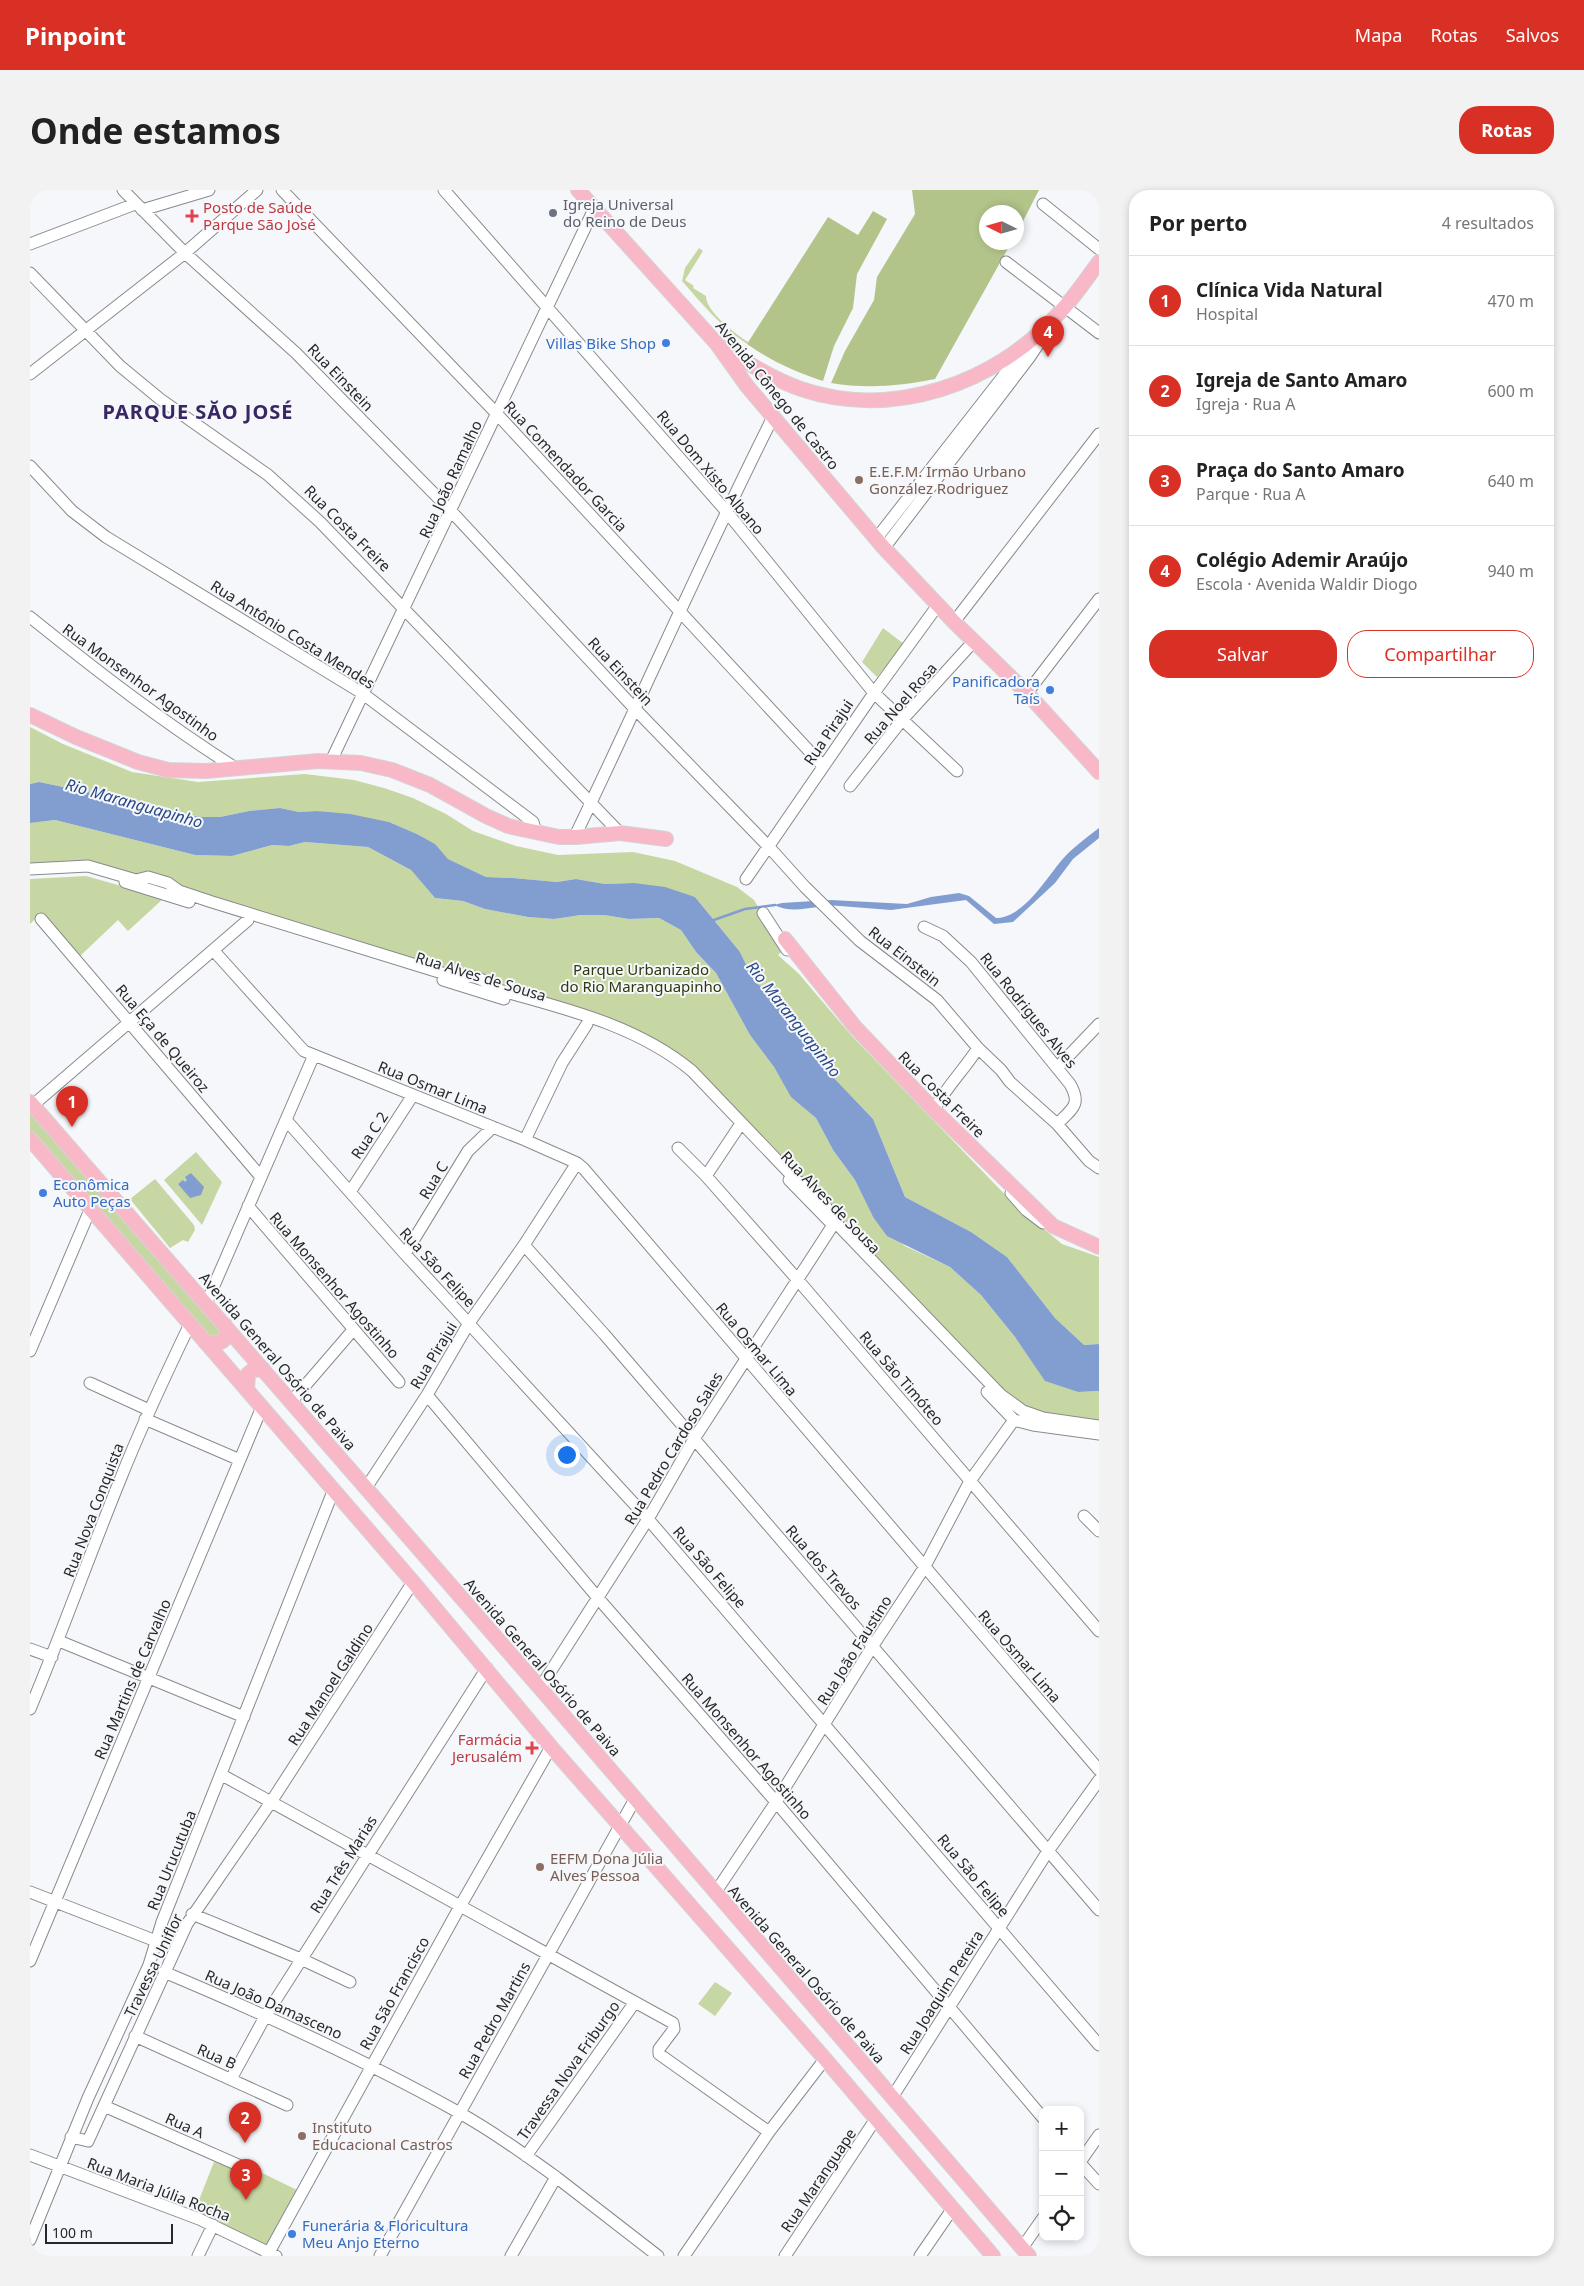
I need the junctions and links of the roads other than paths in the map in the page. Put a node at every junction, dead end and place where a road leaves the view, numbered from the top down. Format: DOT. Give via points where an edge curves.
graph roads {
  1 [pos="123,190"];
  2 [pos="209,190"];
  3 [pos="257,190"];
  4 [pos="282,190"];
  5 [pos="444,190"];
  6 [pos="582,192"];
  7 [pos="1043,204"];
  8 [pos="138,207"];
  9 [pos="594,209"];
  10 [pos="30,244"];
  11 [pos="1099,249"];
  12 [pos="185,253"];
  13 [pos="1006,262"];
  14 [pos="1099,262"];
  15 [pos="30,273"];
  16 [pos="549,307"];
  17 [pos="1062,310"];
  18 [pos="85,331"];
  19 [pos="1099,333"];
  20 [pos="1031,340"];
  21 [pos="717,344"];
  22 [pos="30,374"];
  23 [pos="497,414"];
  24 [pos="773,417"];
  25 [pos="1099,434"];
  26 [pos="951,453"];
  27 [pos="30,466"];
  28 [pos="451,511"];
  29 [pos="726,511"];
  30 [pos="880,543"];
  31 [pos="1099,599"];
  32 [pos="938,605"];
  33 [pos="404,608"];
  34 [pos="681,612"];
  35 [pos="30,617"];
  36 [pos="954,622"];
  37 [pos="974,641"];
  38 [pos="874,692"];
  39 [pos="362,693"];
  40 [pos="1027,693"];
  41 [pos="636,710"];
  42 [pos="30,715"];
  43 [pos="902,720"];
  44 [pos="331,761"];
  45 [pos="824,766"];
  46 [pos="236,769"];
  47 [pos="957,771"];
  48 [pos="1099,772"];
  49 [pos="850,786"];
  50 [pos="591,803"];
  51 [pos="536,832"];
  52 [pos="620,833"];
  53 [pos="576,837"];
  54 [pos="666,839"];
  55 [pos="769,847"];
  56 [pos="30,869"];
  57 [pos="30,874"];
  58 [pos="746,879"];
  59 [pos="763,913"];
  60 [pos="41,919"];
  61 [pos="248,920"];
  62 [pos="924,926"];
  63 [pos="785,939"];
  64 [pos="214,950"];
  65 [pos="130,1021"];
  66 [pos="587,1024"];
  67 [pos="1099,1024"];
  68 [pos="978,1048"];
  69 [pos="314,1055"];
  70 [pos="1057,1068"];
  71 [pos="413,1095"];
  72 [pos="31,1104"];
  73 [pos="934,1110"];
  74 [pos="286,1120"];
  75 [pos="1058,1124"];
  76 [pos="492,1127"];
  77 [pos="738,1128"];
  78 [pos="30,1139"];
  79 [pos="525,1140"];
  80 [pos="678,1148"];
  81 [pos="577,1163"];
  82 [pos="1099,1168"];
  83 [pos="706,1176"];
  84 [pos="261,1177"];
  85 [pos="350,1192"];
  86 [pos="248,1206"];
  87 [pos="90,1210"];
  88 [pos="833,1225"];
  89 [pos="524,1245"];
  90 [pos="1099,1247"];
  91 [pos="1099,1253"];
  92 [pos="405,1254"];
  93 [pos="797,1279"];
  94 [pos="206,1304"];
  95 [pos="469,1323"];
  96 [pos="190,1324"];
  97 [pos="224,1325"];
  98 [pos="353,1330"];
  99 [pos="205,1342"];
  100 [pos="30,1351"];
  101 [pos="746,1358"];
  102 [pos="263,1369"];
  103 [pos="400,1382"];
  104 [pos="90,1383"];
  105 [pos="247,1390"];
  106 [pos="426,1395"];
  107 [pos="291,1402"];
  108 [pos="262,1407"];
  109 [pos="147,1414"];
  110 [pos="1014,1420"];
  111 [pos="1099,1426"];
  112 [pos="1099,1434"];
  113 [pos="694,1439"];
  114 [pos="240,1460"];
  115 [pos="970,1481"];
  116 [pos="366,1488"];
  117 [pos="334,1489"];
  118 [pos="1084,1516"];
  119 [pos="648,1518"];
  120 [pos="1099,1531"];
  121 [pos="924,1568"];
  122 [pos="413,1582"];
  123 [pos="598,1598"];
  124 [pos="1099,1630"];
  125 [pos="59,1641"];
  126 [pos="872,1647"];
  127 [pos="30,1648"];
  128 [pos="52,1657"];
  129 [pos="487,1668"];
  130 [pos="149,1678"];
  131 [pos="540,1688"];
  132 [pos="30,1709"];
  133 [pos="244,1717"];
  134 [pos="826,1724"];
  135 [pos="551,1747"];
  136 [pos="1099,1770"];
  137 [pos="222,1775"];
  138 [pos="1099,1780"];
  139 [pos="635,1799"];
  140 [pos="271,1802"];
  141 [pos="776,1802"];
  142 [pos="621,1825"];
  143 [pos="1048,1851"];
  144 [pos="366,1854"];
  145 [pos="30,1892"];
  146 [pos="715,1893"];
  147 [pos="55,1902"];
  148 [pos="460,1906"];
  149 [pos="1099,1910"];
  150 [pos="192,1914"];
  151 [pos="1000,1929"];
  152 [pos="155,1946"];
  153 [pos="548,1954"];
  154 [pos="170,1959"];
  155 [pos="301,1959"];
  156 [pos="30,1962"];
  157 [pos="164,1972"];
  158 [pos="350,1982"];
  159 [pos="635,2002"];
  160 [pos="950,2008"];
  161 [pos="266,2015"];
  162 [pos="135,2036"];
  163 [pos="1099,2045"];
  164 [pos="825,2059"];
  165 [pos="371,2066"];
  166 [pos="231,2079"];
  167 [pos="893,2096"];
  168 [pos="287,2105"];
  169 [pos="104,2106"];
  170 [pos="460,2113"];
  171 [pos="1039,2113"];
  172 [pos="876,2120"];
  173 [pos="769,2132"];
  174 [pos="1099,2135"];
  175 [pos="71,2137"];
  176 [pos="30,2155"];
  177 [pos="526,2156"];
  178 [pos="1084,2157"];
  179 [pos="59,2167"];
  180 [pos="1084,2167"];
  181 [pos="254,2172"];
  182 [pos="556,2177"];
  183 [pos="1099,2184"];
  184 [pos="952,2208"];
  185 [pos="214,2225"];
  186 [pos="1039,2226"];
  187 [pos="30,2240"];
  188 [pos="1025,2252"];
  189 [pos="270,2255"];
  190 [pos="198,2256"];
  191 [pos="380,2256"];
  192 [pos="511,2256"];
  193 [pos="658,2256"];
  194 [pos="684,2256"];
  195 [pos="785,2256"];
  196 [pos="920,2256"];
  197 [pos="992,2256"];
  1 -- 8 [label="street, Rua Einstein"];
  2 -- 8 [label="street"];
  3 -- 12 [label="street"];
  4 -- 23 [label="street, Rua Comendador Garcia"];
  5 -- 16 [label="street, Rua Dom Xisto Albano"];
  6 -- 9 [label="main road, Avenida Cônego de Castro"];
  7 -- 11 [label="street"];
  8 -- 10 [label="street"];
  8 -- 12 [label="street, Rua Einstein"];
  9 -- 16 [label="street, Rua João Ramalho"];
  9 -- 21 [label="main road, Avenida Cônego de Castro"];
  12 -- 18 [label="street"];
  12 -- 28 [label="street, Rua Einstein" via="296,352"];
  13 -- 17 [label="street"];
  14 -- 17 [label="main road"];
  15 -- 18 [label="street, Rua Costa Freire"];
  16 -- 23 [label="street, Rua João Ramalho"];
  16 -- 29 [label="street, Rua Dom Xisto Albano"];
  17 -- 19 [label="street"];
  17 -- 20 [label="main road"];
  17 -- 26 [label="street" via="1029,358"];
  18 -- 22 [label="street"];
  18 -- 33 [label="street, Rua Costa Freire" via="160,399 281,486"];
  20 -- 21 [label="main road" via="986,372 949,387 910,397 868,401 802,390 766,374"];
  20 -- 26 [label="street"];
  21 -- 24 [label="main road, Avenida Cônego de Castro"];
  23 -- 28 [label="street, Rua João Ramalho"];
  23 -- 34 [label="street, Rua Comendador Garcia"];
  24 -- 29 [label="street"];
  24 -- 30 [label="main road, Avenida Cônego de Castro"];
  25 -- 36 [label="street"];
  26 -- 30 [label="street"];
  27 -- 39 [label="street, Rua Antônio Costa Mendes" via="72,511 106,537"];
  28 -- 33 [label="street, Rua João Ramalho"];
  28 -- 41 [label="street, Rua Einstein"];
  29 -- 34 [label="street"];
  29 -- 38 [label="street, Rua Dom Xisto Albano"];
  30 -- 32 [label="main road, Avenida Cônego de Castro"];
  31 -- 40 [label="street"];
  32 -- 36 [label="main road, Avenida Cônego de Castro"];
  32 -- 38 [label="street, Rua Pirajui"];
  33 -- 39 [label="street, Rua João Ramalho"];
  33 -- 50 [label="street, Rua Costa Freire"];
  34 -- 41 [label="street"];
  34 -- 45 [label="street, Rua Comendador Garcia"];
  35 -- 46 [label="street, Rua Monsenhor Agostinho" via="95,670"];
  36 -- 37 [label="main road, Avenida Cônego de Castro"];
  37 -- 40 [label="main road, Avenida Cônego de Castro"];
  37 -- 43 [label="street, Rua Noel Rosa"];
  38 -- 43 [label="street, Rua Dom Xisto Albano"];
  38 -- 45 [label="street, Rua Pirajui"];
  39 -- 44 [label="street, Rua João Ramalho"];
  39 -- 51 [label="street, Rua Antônio Costa Mendes" via="532,822"];
  40 -- 48 [label="main road, Avenida Cônego de Castro"];
  41 -- 50 [label="street"];
  41 -- 55 [label="street, Rua Einstein"];
  42 -- 46 [label="main road" via="138,762 161,768"];
  43 -- 47 [label="street, Rua Dom Xisto Albano"];
  43 -- 49 [label="street, Rua Noel Rosa"];
  44 -- 46 [label="main road"];
  44 -- 51 [label="main road" via="361,762 392,770 455,797 508,826"];
  45 -- 55 [label="street, Rua Pirajui"];
  50 -- 52 [label="street, Rua Costa Freire"];
  50 -- 53 [label="street"];
  51 -- 53 [label="main road"];
  52 -- 53 [label="main road"];
  52 -- 54 [label="main road"];
  55 -- 58 [label="street, Rua Pirajui"];
  55 -- 68 [label="street, Rua Einstein" via="860,941 937,1000"];
  56 -- 111 [label="street" via="88,866 136,880 148,877 212,902 455,977 468,975 488,982 496,989 645,1039 692,1071 797,1181 811,1187 826,1204 836,1223 1001,1395 1023,1411 1043,1418"];
  57 -- 61 [label="street, Rua Alves de Sousa" via="94,873"];
  59 -- 91 [label="street" via="785,948 851,1030 1026,1210 1048,1228"];
  60 -- 65 [label="street, Rua Eça de Queiroz"];
  61 -- 64 [label="street"];
  61 -- 66 [label="street, Rua Alves de Sousa"];
  62 -- 70 [label="street, Rua Rodrigues Alves" via="943,936 971,962"];
  63 -- 73 [label="main road, Rua Costa Freire" via="855,1027"];
  64 -- 65 [label="street"];
  64 -- 69 [label="street, Rua Osmar Lima" via="304,1051"];
  65 -- 72 [label="street"];
  65 -- 84 [label="street, Rua Eça de Queiroz"];
  66 -- 77 [label="street, Rua Alves de Sousa" via="666,1058"];
  66 -- 79 [label="street" via="562,1063"];
  67 -- 70 [label="street"];
  68 -- 73 [label="street"];
  68 -- 75 [label="street, Rua Einstein" via="1010,1082"];
  69 -- 71 [label="street, Rua Osmar Lima"];
  69 -- 74 [label="street"];
  70 -- 75 [label="street, Rua Rodrigues Alves" via="1077,1098 1075,1105"];
  71 -- 76 [label="street, Rua Osmar Lima"];
  71 -- 85 [label="street, Rua C 2"];
  72 -- 94 [label="main road, Avenida General Osório de Paiva"];
  73 -- 90 [label="main road, Rua Costa Freire" via="1053,1226"];
  74 -- 84 [label="street"];
  74 -- 85 [label="street, Rua São Felipe"];
  75 -- 82 [label="street, Rua Einstein" via="1089,1161"];
  76 -- 79 [label="street, Rua Osmar Lima"];
  76 -- 92 [label="street, Rua C" via="468,1151"];
  77 -- 83 [label="street"];
  77 -- 88 [label="street, Rua Alves de Sousa"];
  78 -- 87 [label="main road"];
  79 -- 81 [label="street, Rua Osmar Lima"];
  80 -- 83 [label="street, Rua São Timóteo"];
  81 -- 89 [label="street, Rua Pirajui"];
  81 -- 101 [label="street, Rua Osmar Lima"];
  83 -- 93 [label="street, Rua São Timóteo"];
  84 -- 86 [label="street"];
  85 -- 92 [label="street, Rua São Felipe"];
  86 -- 94 [label="street"];
  86 -- 98 [label="street, Rua Monsenhor Agostinho"];
  87 -- 96 [label="main road"];
  87 -- 100 [label="street"];
  88 -- 93 [label="street, Rua Pedro Cardoso Sales"];
  88 -- 110 [label="street, Rua Alves de Sousa"];
  89 -- 95 [label="street, Rua Pirajui"];
  89 -- 113 [label="street, Rua dos Trevos"];
  92 -- 95 [label="street, Rua São Felipe"];
  93 -- 101 [label="street, Rua Pedro Cardoso Sales"];
  93 -- 115 [label="street, Rua São Timóteo"];
  94 -- 97 [label="main road, Avenida General Osório de Paiva"];
  95 -- 106 [label="street, Rua Pirajui"];
  95 -- 119 [label="street, Rua São Felipe"];
  96 -- 99 [label="main road"];
  96 -- 109 [label="street, Rua Nova Conquista"];
  97 -- 99 [label="main road" via="225,1339 215,1344"];
  97 -- 102 [label="main road, Avenida General Osório de Paiva"];
  98 -- 103 [label="street, Rua Monsenhor Agostinho"];
  98 -- 107 [label="street"];
  99 -- 105 [label="main road"];
  101 -- 113 [label="street, Rua Pedro Cardoso Sales"];
  101 -- 121 [label="street, Rua Osmar Lima"];
  102 -- 105 [label="main road" via="248,1374"];
  102 -- 107 [label="main road, Avenida General Osório de Paiva"];
  104 -- 109 [label="street"];
  105 -- 108 [label="main road"];
  106 -- 116 [label="street, Rua Pirajui"];
  106 -- 123 [label="street, Rua Monsenhor Agostinho"];
  107 -- 116 [label="main road, Avenida General Osório de Paiva"];
  108 -- 114 [label="street, Rua Martins de Carvalho"];
  108 -- 117 [label="main road"];
  109 -- 114 [label="street"];
  109 -- 125 [label="street, Rua Nova Conquista"];
  110 -- 112 [label="street"];
  110 -- 115 [label="street, Rua João Faustino"];
  113 -- 119 [label="street, Rua Pedro Cardoso Sales"];
  113 -- 126 [label="street, Rua dos Trevos"];
  114 -- 130 [label="street, Rua Martins de Carvalho"];
  115 -- 121 [label="street, Rua João Faustino"];
  115 -- 124 [label="street, Rua São Timóteo"];
  116 -- 131 [label="main road, Avenida General Osório de Paiva"];
  117 -- 122 [label="main road"];
  117 -- 133 [label="street, Rua Urucutuba"];
  118 -- 120 [label="street"];
  119 -- 123 [label="street, Rua Pedro Cardoso Sales"];
  119 -- 134 [label="street, Rua São Felipe"];
  121 -- 126 [label="street, Rua João Faustino"];
  121 -- 136 [label="street, Rua Osmar Lima"];
  122 -- 129 [label="main road"];
  122 -- 140 [label="street, Rua Manoel Galdino"];
  123 -- 131 [label="street, Rua Pedro Cardoso Sales"];
  123 -- 141 [label="street, Rua Monsenhor Agostinho"];
  125 -- 128 [label="street, Rua Nova Conquista"];
  125 -- 130 [label="street"];
  126 -- 134 [label="street, Rua João Faustino"];
  126 -- 143 [label="street, Rua dos Trevos"];
  127 -- 128 [label="street"];
  128 -- 132 [label="street, Rua Nova Conquista"];
  129 -- 135 [label="main road"];
  129 -- 144 [label="street, Rua Três Marias"];
  130 -- 133 [label="street"];
  130 -- 147 [label="street, Rua Martins de Carvalho"];
  131 -- 139 [label="main road, Avenida General Osório de Paiva"];
  133 -- 137 [label="street, Rua Urucutuba"];
  134 -- 141 [label="street, Rua João Faustino"];
  134 -- 151 [label="street, Rua São Felipe"];
  135 -- 142 [label="main road"];
  135 -- 148 [label="street, Rua São Francisco"];
  137 -- 140 [label="street"];
  137 -- 152 [label="street, Rua Urucutuba"];
  138 -- 143 [label="street, Rua Joaquim Pereira"];
  139 -- 142 [label="street, Rua Pedro Martins"];
  139 -- 146 [label="main road, Avenida General Osório de Paiva"];
  140 -- 144 [label="street"];
  140 -- 150 [label="street, Rua Manoel Galdino"];
  141 -- 146 [label="street, Rua João Faustino"];
  141 -- 160 [label="street, Rua Monsenhor Agostinho"];
  142 -- 153 [label="street, Rua Pedro Martins"];
  142 -- 164 [label="main road"];
  143 -- 149 [label="street, Rua dos Trevos"];
  143 -- 151 [label="street, Rua Joaquim Pereira"];
  144 -- 148 [label="street"];
  144 -- 155 [label="street, Rua Três Marias"];
  145 -- 147 [label="street"];
  146 -- 167 [label="main road, Avenida General Osório de Paiva"];
  147 -- 152 [label="street"];
  147 -- 156 [label="street, Rua Martins de Carvalho"];
  148 -- 153 [label="street"];
  148 -- 165 [label="street, Rua São Francisco"];
  150 -- 154 [label="street, Travessa Uniflor"];
  150 -- 155 [label="street, Travessa Uniflor"];
  151 -- 160 [label="street, Rua Joaquim Pereira"];
  151 -- 163 [label="street, Rua São Felipe"];
  152 -- 154 [label="street"];
  152 -- 175 [label="street, Rua Urucutuba"];
  153 -- 159 [label="street"];
  153 -- 170 [label="street, Rua Pedro Martins"];
  154 -- 157 [label="street, Travessa Uniflor"];
  155 -- 158 [label="street, Travessa Uniflor"];
  155 -- 161 [label="street, Rua Três Marias"];
  157 -- 161 [label="street, Rua João Damasceno"];
  157 -- 162 [label="street, Travessa Uniflor"];
  159 -- 173 [label="street" via="674,2024 674,2029 659,2049 660,2054"];
  159 -- 177 [label="street, Travessa Nova Friburgo"];
  160 -- 167 [label="street, Rua Joaquim Pereira"];
  160 -- 171 [label="street, Rua Monsenhor Agostinho"];
  161 -- 165 [label="street, Rua João Damasceno"];
  161 -- 166 [label="street, Rua Três Marias"];
  162 -- 166 [label="street, Rua B"];
  162 -- 169 [label="street, Travessa Uniflor"];
  164 -- 172 [label="main road"];
  164 -- 173 [label="street"];
  165 -- 170 [label="street, Rua João Damasceno"];
  165 -- 189 [label="street, Rua São Francisco"];
  166 -- 168 [label="street, Rua B"];
  167 -- 188 [label="main road, Avenida General Osório de Paiva"];
  169 -- 175 [label="street, Travessa Uniflor" via="88,2141"];
  169 -- 181 [label="street, Rua A"];
  170 -- 177 [label="street, Rua João Damasceno"];
  170 -- 191 [label="street, Rua Pedro Martins"];
  172 -- 184 [label="main road"];
  172 -- 195 [label="street, Rua Maranguape"];
  173 -- 194 [label="street"];
  174 -- 178 [label="street"];
  175 -- 179 [label="street, Rua Urucutuba"];
  176 -- 179 [label="street, Rua Maria Júlia Rocha"];
  177 -- 182 [label="street, Rua João Damasceno"];
  179 -- 185 [label="street, Rua Maria Júlia Rocha"];
  179 -- 187 [label="street, Rua Urucutuba"];
  180 -- 183 [label="street"];
  182 -- 192 [label="street"];
  182 -- 193 [label="street"];
  184 -- 196 [label="street"];
  184 -- 197 [label="main road"];
  185 -- 189 [label="street, Rua Maria Júlia Rocha"];
  185 -- 190 [label="street"];
  186 -- 188 [label="street"];
}
